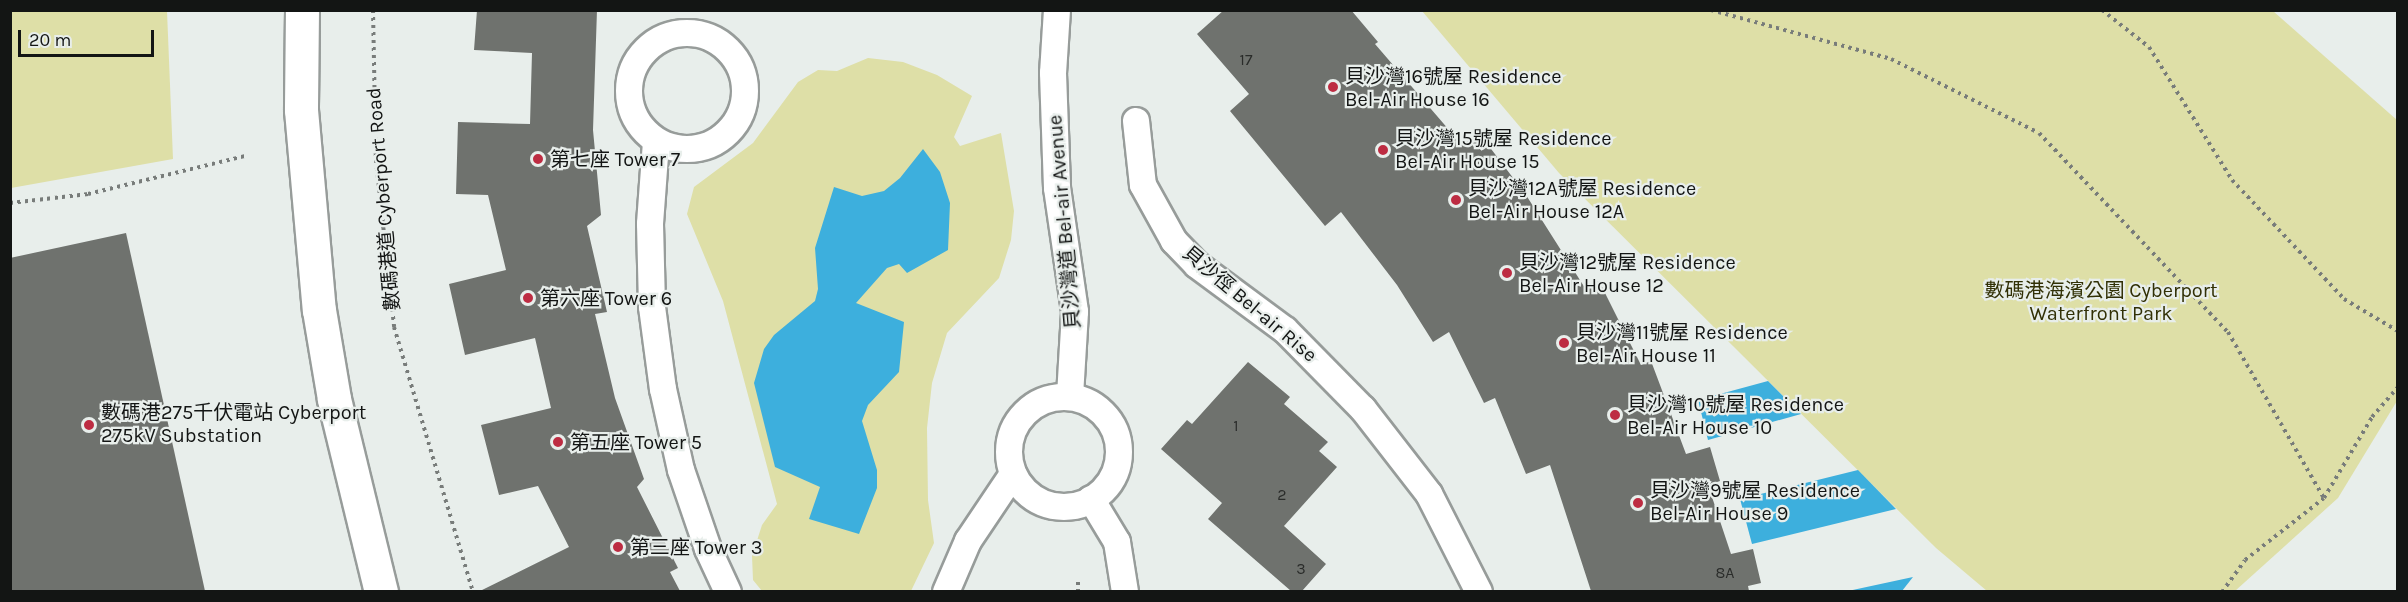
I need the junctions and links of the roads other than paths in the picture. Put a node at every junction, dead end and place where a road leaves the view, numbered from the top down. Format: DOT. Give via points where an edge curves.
graph roads {
  1 [pos="302,10"];
  2 [pos="1057,10"];
  3 [pos="1136,121"];
  4 [pos="656,142"];
  5 [pos="1070,397"];
  6 [pos="1013,474"];
  7 [pos="1091,499"];
  8 [pos="381,591"];
  9 [pos="728,591"];
  10 [pos="946,591"];
  11 [pos="1125,591"];
  12 [pos="1479,591"];
  1 -- 8 [label="street" via="301,110 319,310 334,399"];
  2 -- 5 [label="lane, 貝沙灣道 Bel-air Avenue" via="1053,73 1057,188 1075,312"];
  3 -- 12 [label="lane, 貝沙徑 Bel-air Rise" via="1143,185 1174,241 1197,265 1285,330 1363,409 1429,494"];
  4 -- 4 [label="lane" via="632,112 630,74 639,56 654,43 681,34 709,37 726,47 745,80 743,108 729,133 694,150"];
  4 -- 9 [label="lane" via="650,224 652,307 663,389 681,470 708,549"];
  5 -- 6 [label="lane" via="1042,402 1019,419 1010,437"];
  5 -- 7 [label="lane" via="1101,411 1118,440 1114,474"];
  6 -- 7 [label="lane" via="1024,490 1039,501 1074,506"];
  6 -- 10 [label="lane" via="968,541"];
  7 -- 11 [label="lane" via="1117,542"];
}
